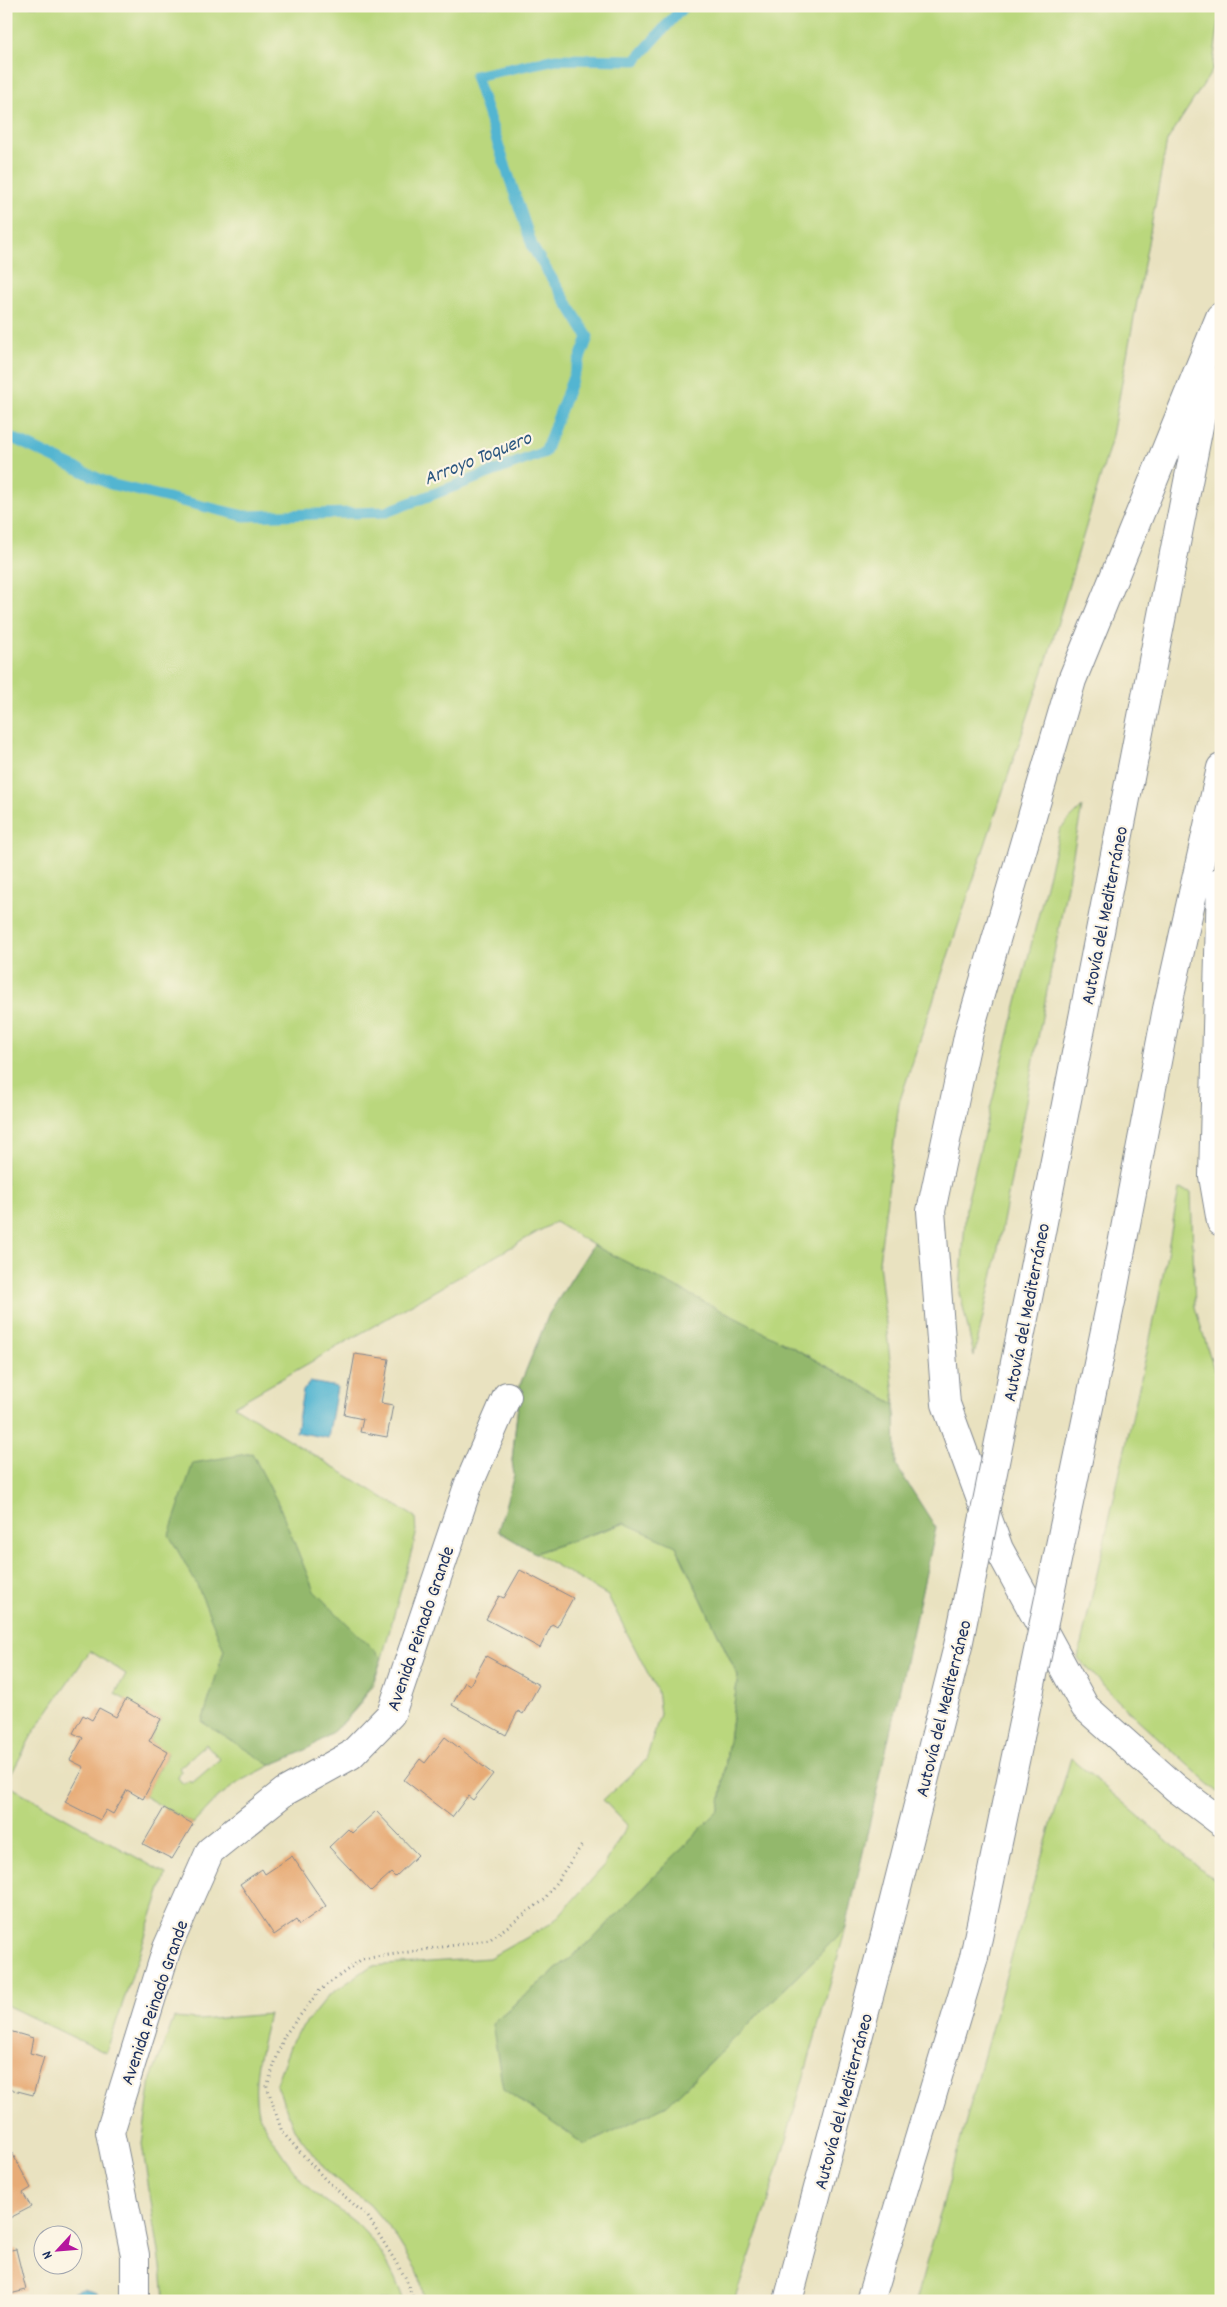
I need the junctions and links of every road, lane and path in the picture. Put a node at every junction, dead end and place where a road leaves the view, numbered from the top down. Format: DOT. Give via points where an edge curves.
graph roads {
  1 [pos="1220,316"];
  2 [pos="1221,768"];
  3 [pos="1221,881"];
  4 [pos="1221,1222"];
  5 [pos="507,1396"];
  6 [pos="1221,1822"];
  7 [pos="582,1845"];
  8 [pos="135,2301"];
  9 [pos="414,2301"];
  10 [pos="788,2301"];
  11 [pos="870,2301"];
  1 -- 6 [label="main road" via="1072,680 968,1032 931,1211 946,1404 999,1548 1085,1707 1176,1788"];
  1 -- 10 [label="main road, Autovía del Mediterráneo, bridge" via="958,1646"];
  2 -- 11 [label="main road, bridge" via="1167,1009 1112,1297 974,1957"];
  3 -- 4 [label="main road" via="1213,1176"];
  5 -- 8 [label="main road, Avenida Peinado Grande" via="468,1486 392,1714 350,1755 284,1792 210,1851 167,1948 110,2132 134,2256"];
  7 -- 9 [label="path" via="544,1900 489,1940 362,1958 320,1990 284,2036 267,2086 282,2132 324,2178 368,2217 405,2277"];
}
